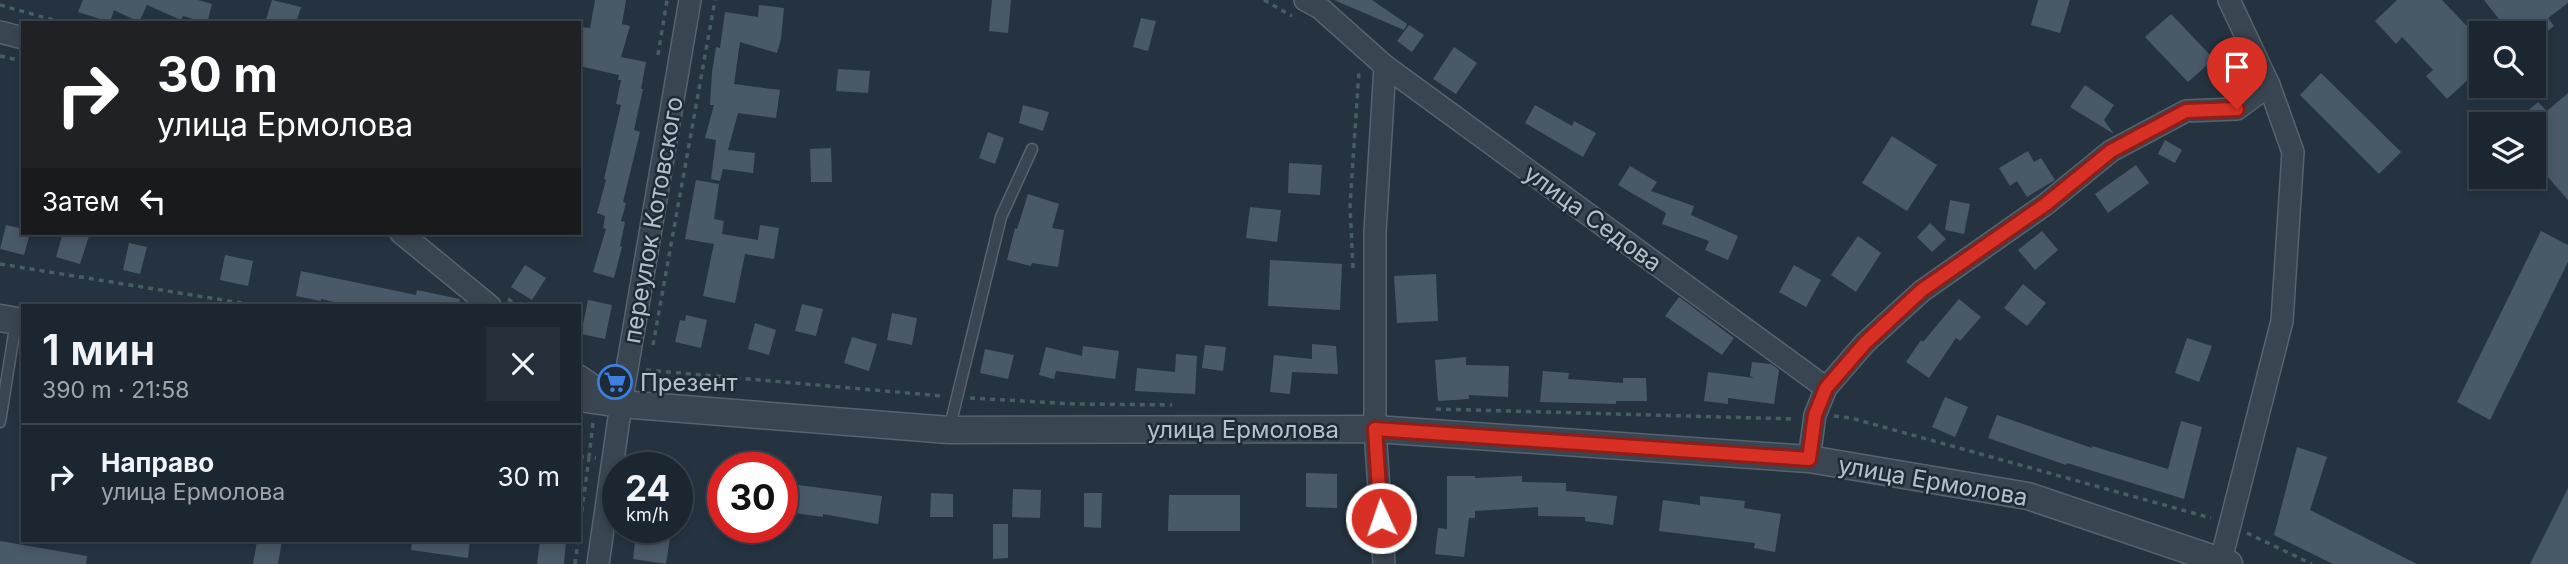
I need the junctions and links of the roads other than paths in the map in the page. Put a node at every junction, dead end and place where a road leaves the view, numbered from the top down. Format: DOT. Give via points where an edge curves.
graph roads {
  1 [pos="691,0"];
  2 [pos="2229,0"];
  3 [pos="1315,3"];
  4 [pos="0,32"];
  5 [pos="21,37"];
  6 [pos="1385,66"];
  7 [pos="2269,85"];
  8 [pos="1032,149"];
  9 [pos="403,235"];
  10 [pos="488,304"];
  11 [pos="13,320"];
  12 [pos="581,378"];
  13 [pos="1826,388"];
  14 [pos="599,401"];
  15 [pos="0,422"];
  16 [pos="1375,429"];
  17 [pos="949,430"];
  18 [pos="1809,459"];
  19 [pos="2223,563"];
  20 [pos="598,564"];
  21 [pos="1384,564"];
  1 -- 14 [label="street, переулок Котовского"];
  2 -- 7 [label="street"];
  3 -- 6 [label="street, улица Седова"];
  4 -- 5 [label="street"];
  6 -- 13 [label="street, улица Седова"];
  6 -- 16 [label="street" via="1375,232"];
  7 -- 13 [label="street" via="2237,109 2186,111 2111,151 2046,204 1922,290 1865,343"];
  7 -- 19 [label="street" via="2293,152 2282,321"];
  8 -- 17 [label="lane" via="1001,217"];
  9 -- 10 [label="street"];
  11 -- 15 [label="lane"];
  12 -- 14 [label="street"];
  13 -- 18 [label="street" via="1815,415"];
  14 -- 17 [label="street, улица Ермолова"];
  14 -- 20 [label="street, переулок Котовского"];
  16 -- 17 [label="street, улица Ермолова"];
  16 -- 18 [label="street, улица Ермолова"];
  16 -- 21 [label="street"];
  18 -- 19 [label="street, улица Ермолова" via="2028,496"];
}
